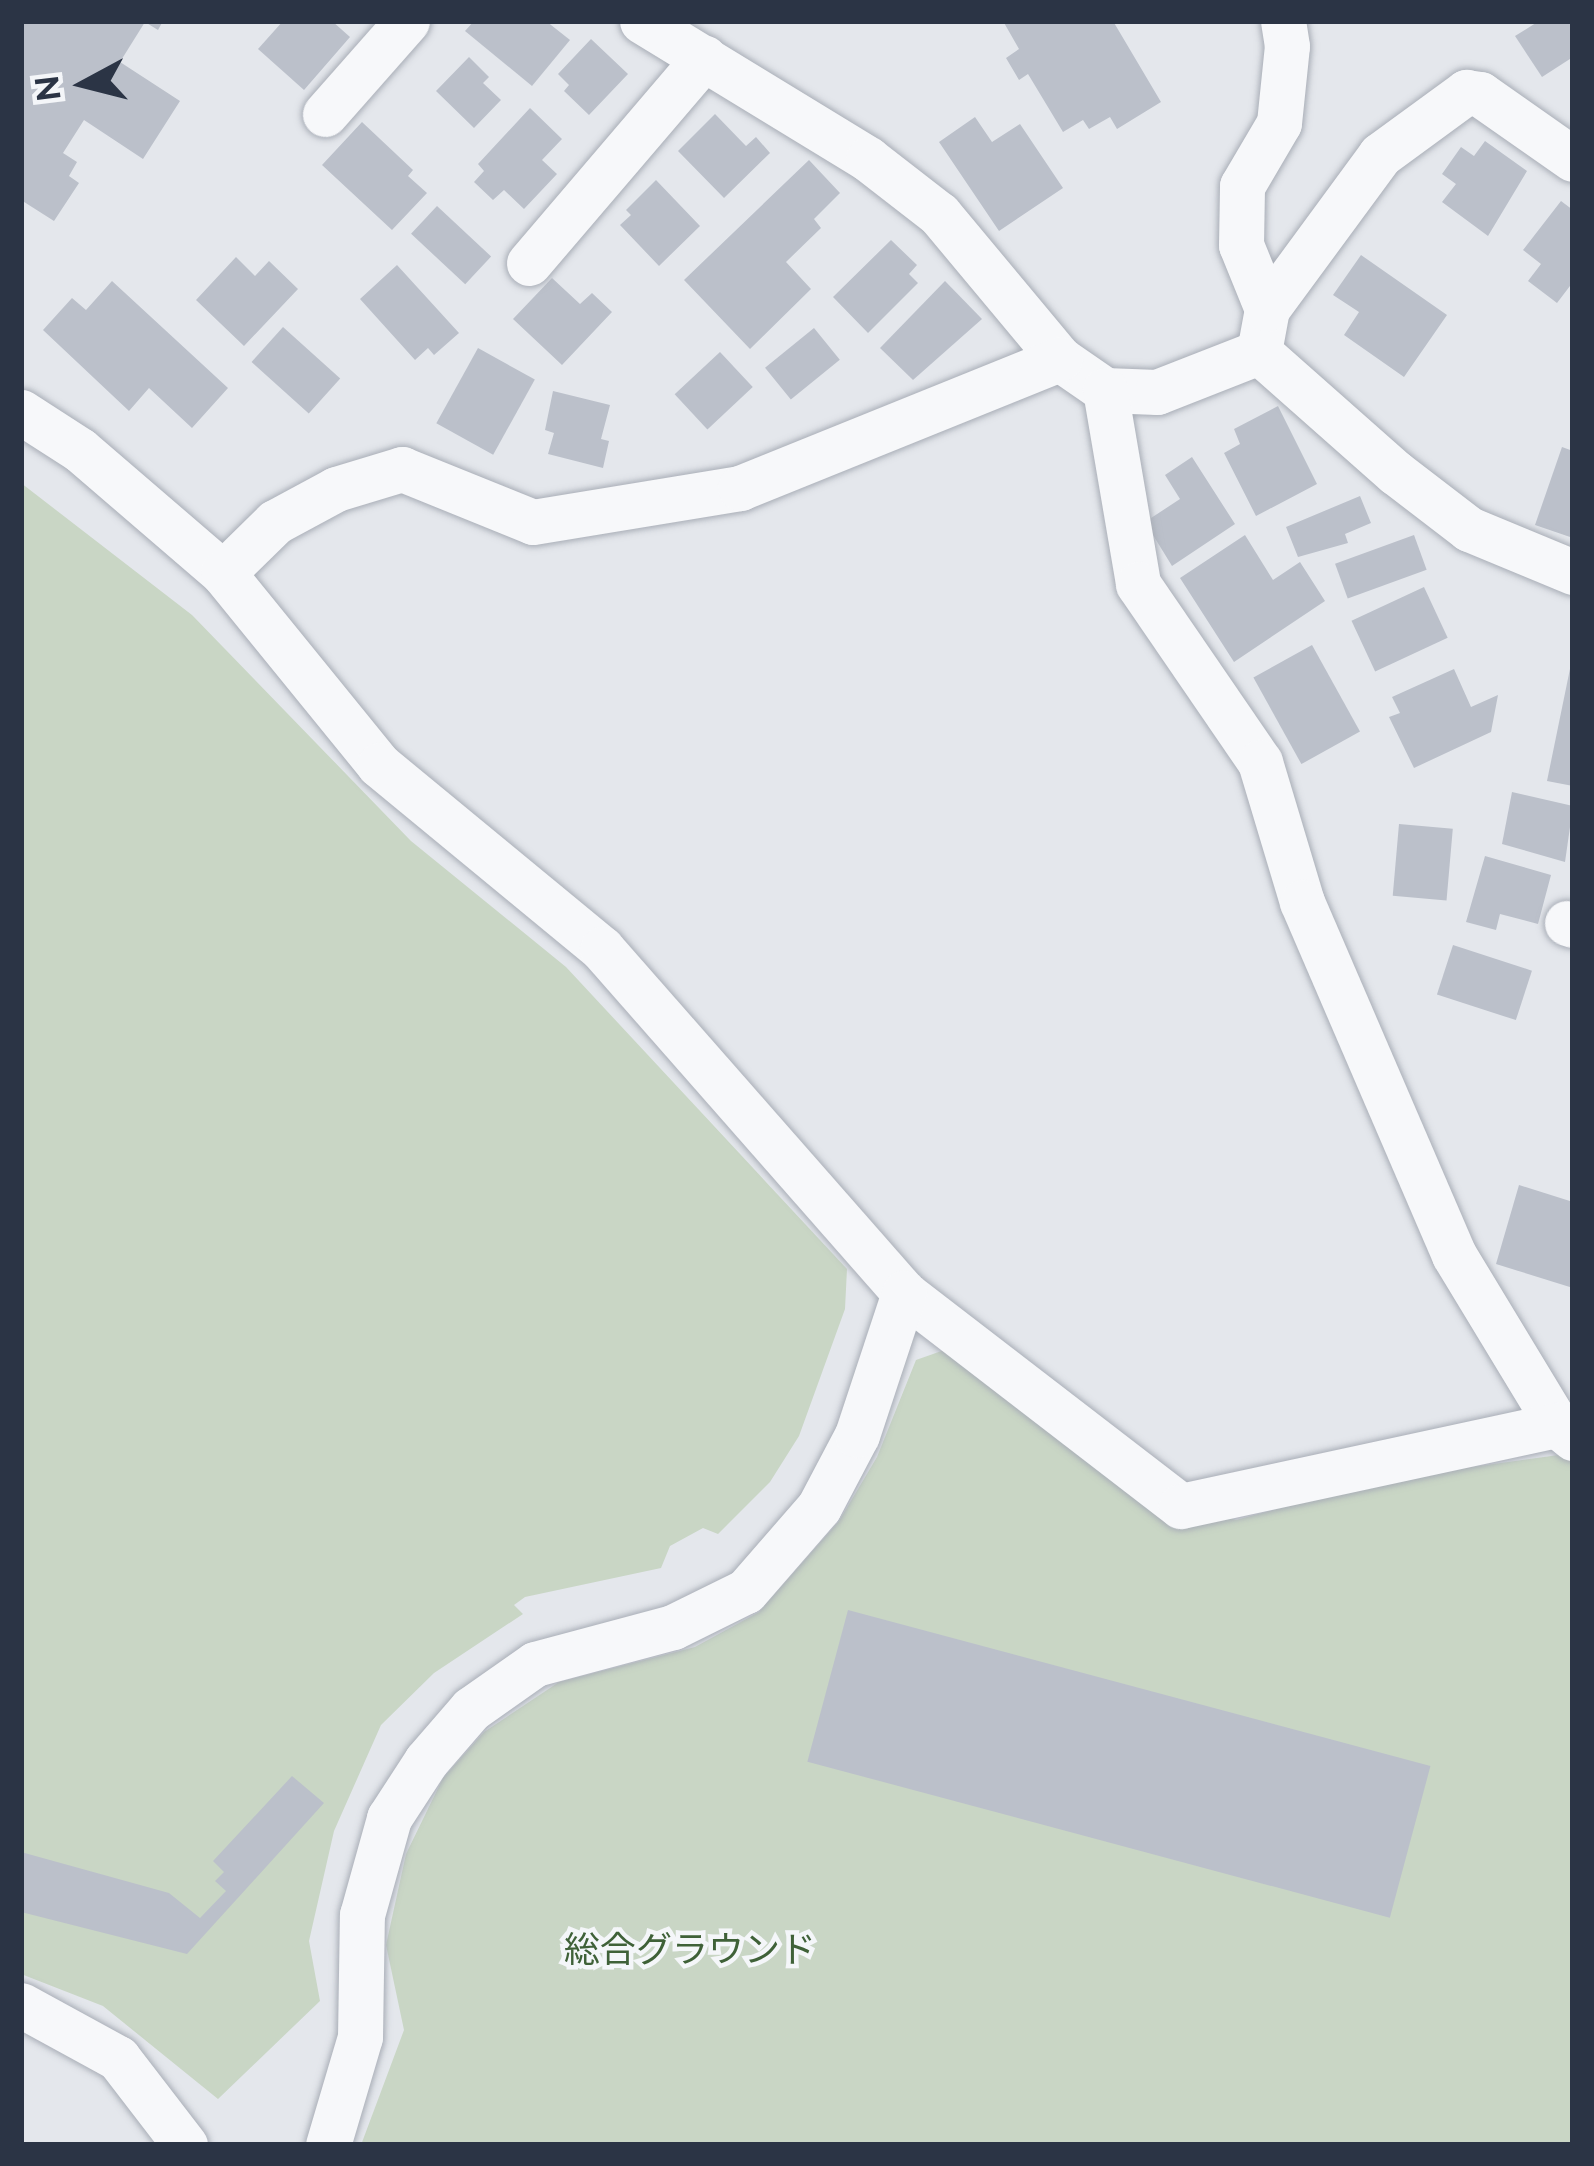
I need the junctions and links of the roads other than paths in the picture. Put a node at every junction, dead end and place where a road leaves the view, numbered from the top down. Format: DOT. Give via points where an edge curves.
graph roads {
  1 [pos="407,21"];
  2 [pos="642,21"];
  3 [pos="1283,21"];
  4 [pos="704,58"];
  5 [pos="325,115"];
  6 [pos="1573,158"];
  7 [pos="529,263"];
  8 [pos="1263,331"];
  9 [pos="1060,359"];
  10 [pos="1105,390"];
  11 [pos="21,412"];
  12 [pos="223,572"];
  13 [pos="1573,572"];
  14 [pos="904,1294"];
  15 [pos="1565,1431"];
  16 [pos="21,2005"];
  17 [pos="185,2145"];
  18 [pos="328,2145"];
  1 -- 5 [label="street"];
  2 -- 4 [label="street"];
  3 -- 8 [label="street" via="1279,123 1242,186 1241,245"];
  4 -- 7 [label="street"];
  4 -- 9 [label="street" via="868,159 938,214"];
  6 -- 8 [label="street" via="1466,92 1380,155"];
  8 -- 10 [label="street" via="1157,392"];
  8 -- 13 [label="street" via="1469,530"];
  9 -- 10 [label="street"];
  9 -- 12 [label="street" via="740,488 533,522 402,470 336,489 275,522"];
  10 -- 15 [label="street" via="1138,584 1260,762 1302,902 1454,1255"];
  11 -- 12 [label="street" via="80,450"];
  12 -- 14 [label="street" via="379,765 602,949"];
  14 -- 15 [label="street" via="1181,1506"];
  14 -- 18 [label="street" via="857,1435 819,1507 746,1591 673,1627 536,1664 471,1709 426,1761 389,1818 362,1916 360,2037"];
  16 -- 17 [label="street" via="118,2057"];
}
